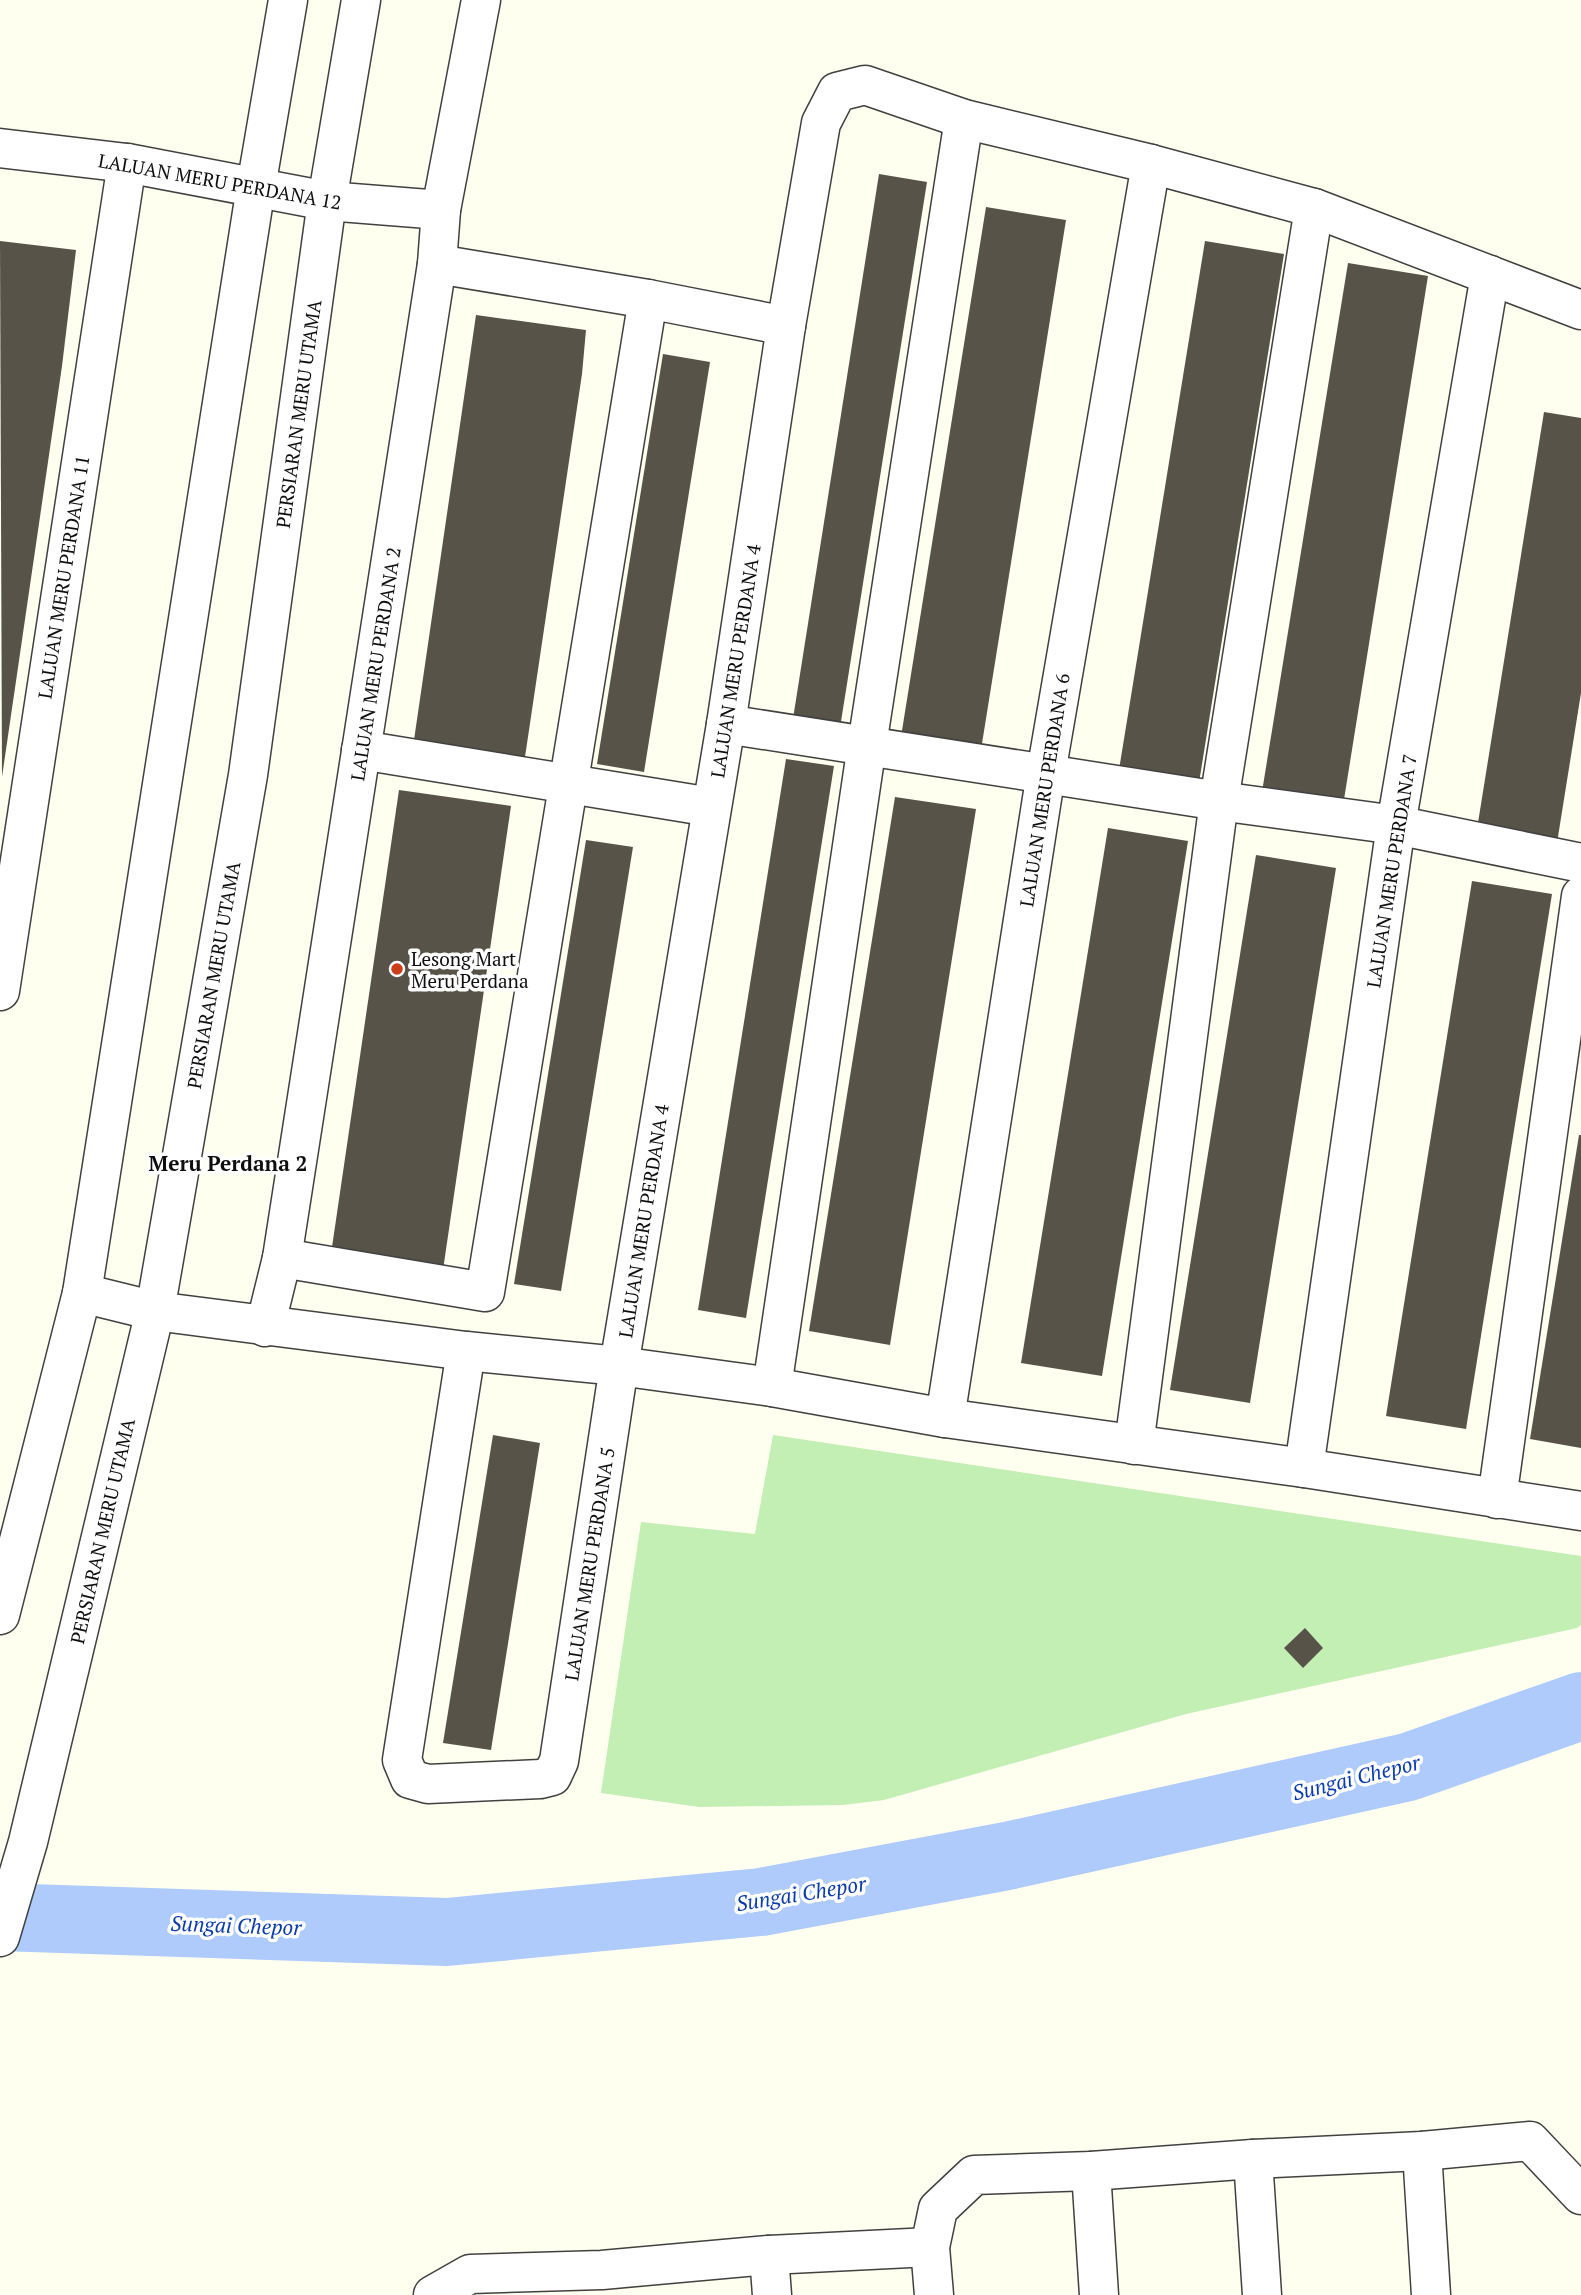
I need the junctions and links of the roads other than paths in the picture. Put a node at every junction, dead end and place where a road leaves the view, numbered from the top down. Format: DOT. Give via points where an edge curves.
graph roads {
  1 [pos="288,0"];
  2 [pos="360,0"];
  3 [pos="481,0"];
  4 [pos="964,119"];
  5 [pos="0,148"];
  6 [pos="127,163"];
  7 [pos="1151,164"];
  8 [pos="256,187"];
  9 [pos="327,201"];
  10 [pos="1314,208"];
  11 [pos="441,210"];
  12 [pos="437,264"];
  13 [pos="1490,275"];
  14 [pos="648,299"];
  15 [pos="1581,310"];
  16 [pos="786,326"];
  17 [pos="726,724"];
  18 [pos="867,745"];
  19 [pos="361,750"];
  20 [pos="1046,774"];
  21 [pos="568,784"];
  22 [pos="1219,801"];
  23 [pos="712,807"];
  24 [pos="1396,825"];
  25 [pos="1581,863"];
  26 [pos="1581,896"];
  27 [pos="2,969"];
  28 [pos="282,1258"];
  29 [pos="82,1293"];
  30 [pos="155,1311"];
  31 [pos="265,1326"];
  32 [pos="466,1351"];
  33 [pos="620,1366"];
  34 [pos="772,1387"];
  35 [pos="945,1418"];
  36 [pos="1134,1445"];
  37 [pos="1304,1468"];
  38 [pos="1497,1499"];
  39 [pos="1581,1511"];
  40 [pos="0,1615"];
  41 [pos="0,1937"];
  42 [pos="1422,2151"];
  43 [pos="1253,2160"];
  44 [pos="1091,2171"];
  45 [pos="1581,2195"];
  46 [pos="930,2246"];
  47 [pos="769,2255"];
  48 [pos="603,2282"];
  49 [pos="438,2293"];
  50 [pos="772,2295"];
  51 [pos="933,2295"];
  52 [pos="1099,2295"];
  53 [pos="1262,2295"];
  54 [pos="1431,2295"];
  1 -- 8 [label="street"];
  2 -- 9 [label="street, PERSIARAN MERU UTAMA"];
  3 -- 11 [label="street, LALUAN MERU PERDANA 2"];
  4 -- 7 [label="street, LALUAN MERU PERDANA 4"];
  4 -- 16 [label="street, LALUAN MERU PERDANA 4" via="865,85 837,92 821,123"];
  4 -- 18 [label="street"];
  5 -- 6 [label="street, LALUAN MERU PERDANA 12"];
  6 -- 8 [label="street, LALUAN MERU PERDANA 12"];
  6 -- 27 [label="street, LALUAN MERU PERDANA 11"];
  7 -- 10 [label="street, LALUAN MERU PERDANA 4"];
  7 -- 20 [label="street, LALUAN MERU PERDANA 6"];
  8 -- 9 [label="street, LALUAN MERU PERDANA 12"];
  8 -- 29 [label="street"];
  9 -- 11 [label="street, LALUAN MERU PERDANA 12"];
  9 -- 30 [label="street, PERSIARAN MERU UTAMA" via="248,775"];
  10 -- 13 [label="street, LALUAN MERU PERDANA 4"];
  10 -- 22 [label="street"];
  11 -- 12 [label="street, LALUAN MERU PERDANA 2"];
  12 -- 14 [label="street"];
  12 -- 19 [label="street, LALUAN MERU PERDANA 2"];
  13 -- 15 [label="street, LALUAN MERU PERDANA 4"];
  13 -- 24 [label="street, LALUAN MERU PERDANA 7"];
  14 -- 16 [label="street"];
  14 -- 21 [label="street"];
  16 -- 17 [label="street, LALUAN MERU PERDANA 4"];
  17 -- 18 [label="street"];
  17 -- 23 [label="street, LALUAN MERU PERDANA 4"];
  18 -- 20 [label="street"];
  18 -- 34 [label="street"];
  19 -- 21 [label="street"];
  19 -- 28 [label="street, LALUAN MERU PERDANA 2"];
  20 -- 22 [label="street"];
  20 -- 35 [label="street, LALUAN MERU PERDANA 6"];
  21 -- 23 [label="street"];
  21 -- 28 [label="street" via="485,1292"];
  22 -- 24 [label="street"];
  22 -- 36 [label="street"];
  23 -- 33 [label="street, LALUAN MERU PERDANA 4"];
  24 -- 25 [label="street"];
  24 -- 37 [label="street, LALUAN MERU PERDANA 7"];
  26 -- 38 [label="street"];
  28 -- 31 [label="street, LALUAN MERU PERDANA 2"];
  29 -- 30 [label="street"];
  29 -- 40 [label="street"];
  30 -- 31 [label="street"];
  30 -- 41 [label="street, PERSIARAN MERU UTAMA" via="28,1842"];
  31 -- 32 [label="street"];
  32 -- 33 [label="street"];
  32 -- 33 [label="street, LALUAN MERU PERDANA 5" via="402,1760 410,1779 428,1784 540,1779 552,1776 559,1761"];
  33 -- 34 [label="street"];
  34 -- 35 [label="street"];
  35 -- 36 [label="street"];
  36 -- 37 [label="street"];
  37 -- 38 [label="street"];
  38 -- 39 [label="street"];
  42 -- 43 [label="street"];
  42 -- 45 [label="street" via="1530,2141"];
  42 -- 54 [label="street"];
  43 -- 44 [label="street"];
  43 -- 53 [label="street"];
  44 -- 46 [label="street" via="974,2175 938,2209"];
  44 -- 52 [label="street"];
  46 -- 47 [label="street"];
  46 -- 51 [label="street"];
  47 -- 48 [label="street"];
  47 -- 50 [label="street"];
  48 -- 49 [label="street" via="470,2274"];
}
